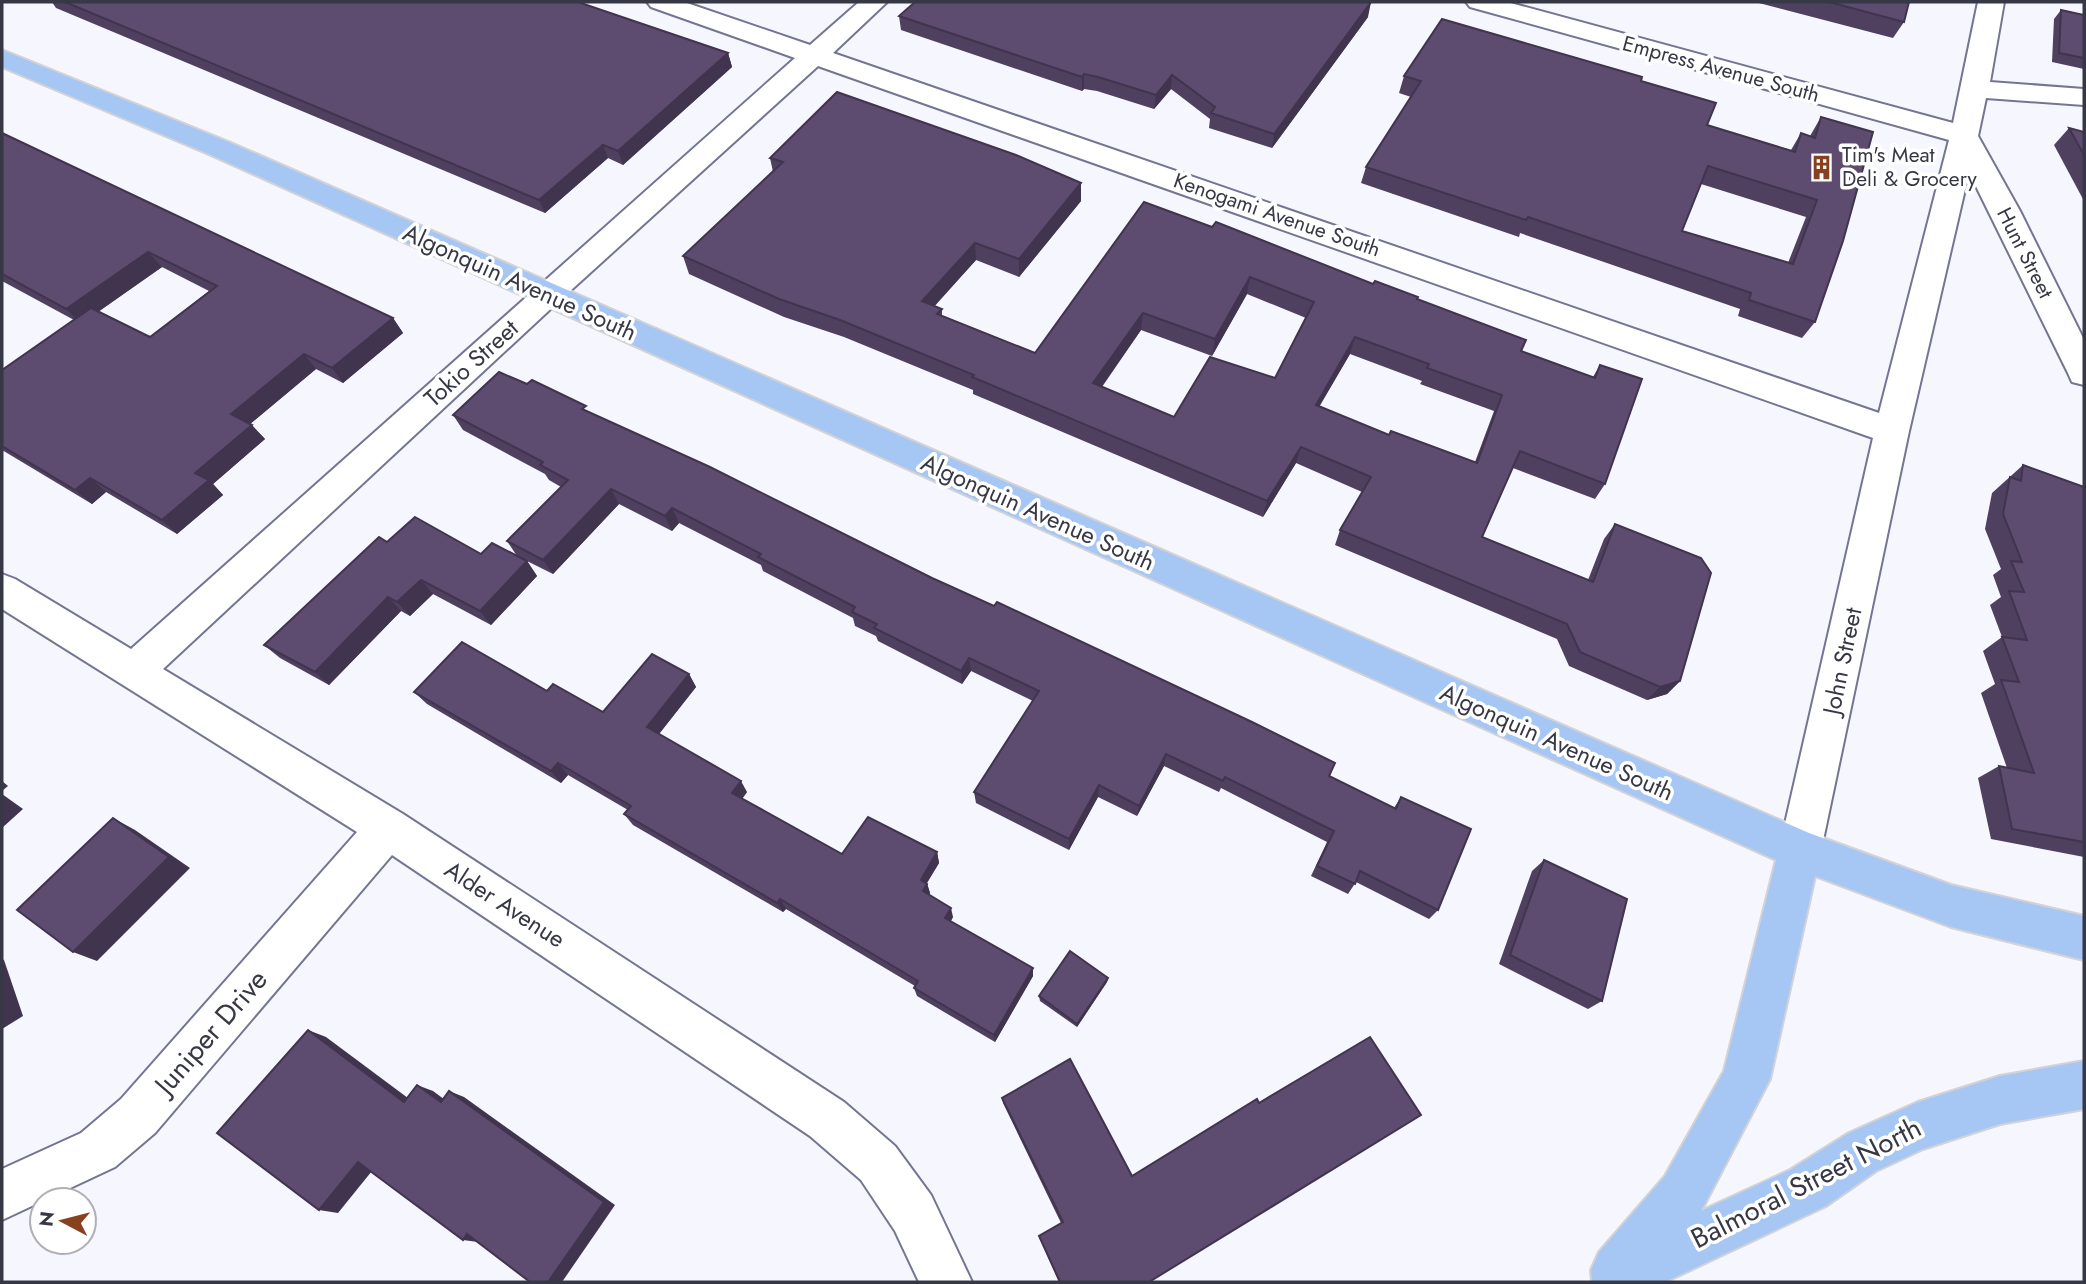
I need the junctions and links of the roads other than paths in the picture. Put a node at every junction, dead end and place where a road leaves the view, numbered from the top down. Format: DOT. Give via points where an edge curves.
graph roads {
  1 [pos="660,2"];
  2 [pos="874,2"];
  3 [pos="1479,2"];
  4 [pos="1991,2"];
  5 [pos="815,54"];
  6 [pos="2,58"];
  7 [pos="1975,89"];
  8 [pos="2084,97"];
  9 [pos="1962,135"];
  10 [pos="547,293"];
  11 [pos="2084,373"];
  12 [pos="1892,431"];
  13 [pos="2,590"];
  14 [pos="133,672"];
  15 [pos="388,828"];
  16 [pos="1800,850"];
  17 [pos="2084,938"];
  18 [pos="2084,1084"];
  19 [pos="2,1195"];
  20 [pos="1631,1278"];
  21 [pos="946,1282"];
  1 -- 5 [label="street, Kenogami Avenue South"];
  2 -- 5 [label="street, Tokio Street"];
  3 -- 9 [label="street, Empress Avenue South"];
  4 -- 7 [label="street, John Street"];
  5 -- 10 [label="street, Tokio Street"];
  5 -- 12 [label="street, Kenogami Avenue South"];
  6 -- 10 [label="main road, Algonquin Avenue South"];
  7 -- 8 [label="street"];
  7 -- 9 [label="street, John Street"];
  9 -- 11 [label="street, Hunt Street"];
  9 -- 12 [label="street, John Street"];
  10 -- 14 [label="street, Tokio Street"];
  10 -- 16 [label="main road, Algonquin Avenue South"];
  12 -- 16 [label="street, John Street"];
  13 -- 14 [label="street, Alder Avenue"];
  14 -- 15 [label="street, Alder Avenue"];
  15 -- 19 [label="street, Juniper Drive" via="138,1116 98,1150"];
  15 -- 21 [label="street, Alder Avenue" via="827,1119 878,1163 913,1213"];
  16 -- 17 [label="main road, Algonquin Avenue South" via="1951,906"];
  16 -- 20 [label="main road, John Street" via="1746,1079"];
  18 -- 20 [label="main road, Balmoral Street North" via="2045,1089 1929,1121 1864,1151 1810,1187"];
}
